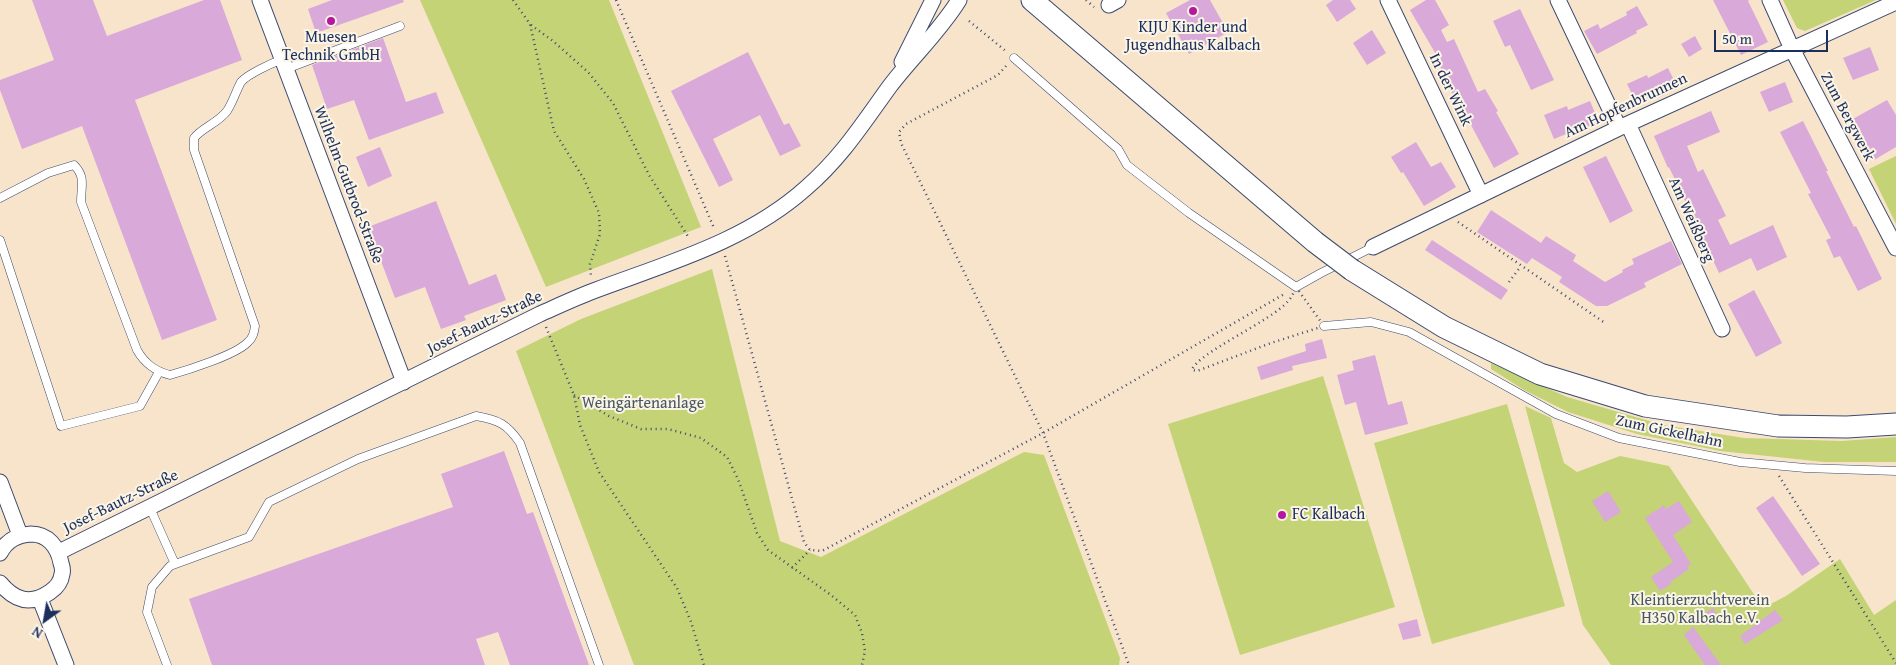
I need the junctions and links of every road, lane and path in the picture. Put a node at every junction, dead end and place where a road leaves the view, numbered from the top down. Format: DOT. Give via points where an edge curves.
graph roads {
  1 [pos="260,0"];
  2 [pos="513,0"];
  3 [pos="616,0"];
  4 [pos="933,0"];
  5 [pos="970,0"];
  6 [pos="1388,0"];
  7 [pos="1558,0"];
  8 [pos="1770,0"];
  9 [pos="1032,2"];
  10 [pos="1896,2"];
  11 [pos="956,4"];
  12 [pos="968,21"];
  13 [pos="530,24"];
  14 [pos="400,26"];
  15 [pos="1792,49"];
  16 [pos="1014,58"];
  17 [pos="284,64"];
  18 [pos="890,86"];
  19 [pos="1623,126"];
  20 [pos="1481,196"];
  21 [pos="0,198"];
  22 [pos="1454,220"];
  23 [pos="689,238"];
  24 [pos="0,240"];
  25 [pos="721,242"];
  26 [pos="1373,247"];
  27 [pos="1896,248"];
  28 [pos="1521,266"];
  29 [pos="1509,282"];
  30 [pos="1296,287"];
  31 [pos="593,291"];
  32 [pos="540,314"];
  33 [pos="1605,323"];
  34 [pos="1324,326"];
  35 [pos="1722,330"];
  36 [pos="160,372"];
  37 [pos="404,382"];
  38 [pos="574,395"];
  39 [pos="1896,424"];
  40 [pos="1043,433"];
  41 [pos="1781,466"];
  42 [pos="1896,470"];
  43 [pos="0,482"];
  44 [pos="150,508"];
  45 [pos="20,535"];
  46 [pos="810,550"];
  47 [pos="59,552"];
  48 [pos="0,553"];
  49 [pos="175,564"];
  50 [pos="792,568"];
  51 [pos="0,583"];
  52 [pos="40,599"];
  53 [pos="1896,663"];
  54 [pos="66,665"];
  55 [pos="167,665"];
  56 [pos="599,665"];
  57 [pos="704,665"];
  58 [pos="862,665"];
  59 [pos="1128,665"];
  1 -- 17 [label="street, Wilhelm-Gutbrod-Straße"];
  2 -- 13 [label="path"];
  3 -- 25 [label="path"];
  4 -- 18 [label="street, Josef-Bautz-Straße"];
  5 -- 11 [label="street, Josef-Bautz-Straße"];
  6 -- 20 [label="street, In der Wink"];
  7 -- 19 [label="street, Am Weißberg"];
  8 -- 15 [label="street, Zum Bergwerk"];
  9 -- 39 [label="main road, bridge" via="1352,270 1444,327 1540,374 1645,406 1778,426"];
  10 -- 15 [label="street, Am Hopfenbrunnen"];
  11 -- 18 [label="street, Josef-Bautz-Straße"];
  12 -- 16 [label="path"];
  13 -- 23 [label="path" via="588,72 613,103 649,175"];
  13 -- 31 [label="path" via="554,131 584,179 599,213 600,234 590,264"];
  14 -- 17 [label="lane"];
  15 -- 19 [label="street, Am Hopfenbrunnen"];
  15 -- 27 [label="street, Zum Bergwerk"];
  16 -- 30 [label="lane" via="1118,149 1127,166 1189,214"];
  16 -- 40 [label="path" via="998,75 906,124 899,132 901,143"];
  17 -- 36 [label="lane" via="270,64 242,81 227,111 201,129 194,138 194,150 253,316 254,335 228,354 179,373"];
  17 -- 37 [label="street, Wilhelm-Gutbrod-Straße"];
  18 -- 25 [label="street, Josef-Bautz-Straße" via="835,160 805,189 767,218"];
  19 -- 20 [label="street, Am Hopfenbrunnen"];
  19 -- 35 [label="street, Am Weißberg"];
  20 -- 26 [label="street, Am Hopfenbrunnen"];
  21 -- 36 [label="lane" via="61,168 74,165 83,183 81,202 137,350 142,359"];
  22 -- 28 [label="path"];
  24 -- 36 [label="lane" via="61,426 140,406"];
  25 -- 31 [label="street, Josef-Bautz-Straße"];
  25 -- 46 [label="path" via="804,542"];
  26 -- 30 [label="lane"];
  28 -- 29 [label="path"];
  28 -- 33 [label="path"];
  30 -- 34 [label="path"];
  30 -- 34 [label="path" via="1288,302 1251,329 1198,360 1192,370 1197,371"];
  30 -- 40 [label="path"];
  31 -- 32 [label="street, Josef-Bautz-Straße"];
  32 -- 37 [label="street, Josef-Bautz-Straße"];
  32 -- 38 [label="path"];
  34 -- 41 [label="lane, Zum Gickelhahn" via="1371,322 1409,332 1556,414 1619,438 1740,462"];
  37 -- 44 [label="street, Josef-Bautz-Straße"];
  38 -- 50 [label="path" via="609,416 641,429 668,429 701,438 727,457 756,533 768,550"];
  38 -- 57 [label="path" via="580,426 599,472 677,588 692,622"];
  40 -- 46 [label="path" via="822,551"];
  40 -- 59 [label="path"];
  41 -- 42 [label="lane, Zum Gickelhahn"];
  41 -- 53 [label="path" via="1779,477"];
  43 -- 45 [label="street"];
  44 -- 47 [label="street, Josef-Bautz-Straße"];
  44 -- 49 [label="lane"];
  45 -- 47 [label="street" via="38,534 52,541"];
  45 -- 48 [label="street" via="5,544"];
  46 -- 50 [label="path"];
  47 -- 52 [label="street" via="63,573 56,588"];
  49 -- 55 [label="lane" via="152,587 147,612"];
  49 -- 56 [label="lane" via="249,537 269,502 358,459 476,416 495,420 510,429 520,443"];
  50 -- 58 [label="path" via="855,615 865,651"];
  51 -- 52 [label="street" via="9,594 26,600"];
  52 -- 54 [label="street"];
}
